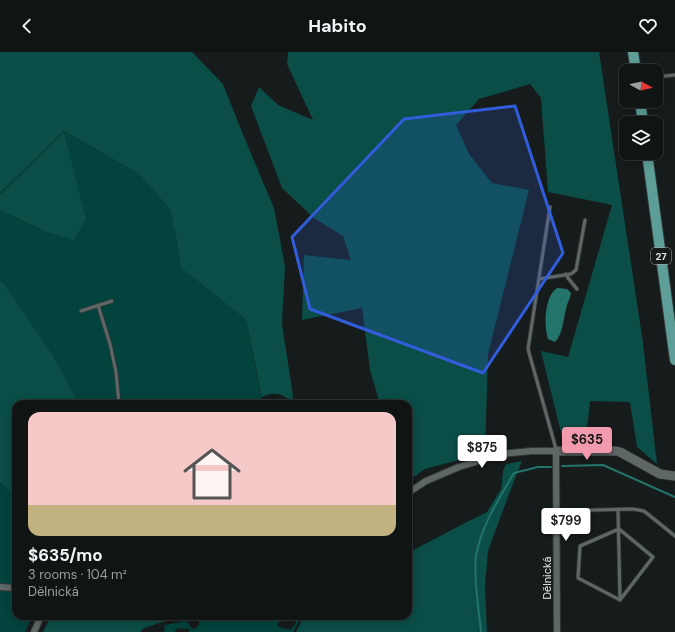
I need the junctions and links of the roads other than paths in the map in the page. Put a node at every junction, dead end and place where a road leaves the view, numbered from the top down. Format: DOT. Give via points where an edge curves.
graph roads {
  1 [pos="633,52"];
  2 [pos="635,64"];
  3 [pos="675,75"];
  4 [pos="663,76"];
  5 [pos="648,160"];
  6 [pos="550,207"];
  7 [pos="585,220"];
  8 [pos="566,274"];
  9 [pos="539,279"];
  10 [pos="578,289"];
  11 [pos="112,301"];
  12 [pos="98,306"];
  13 [pos="81,311"];
  14 [pos="675,360"];
  15 [pos="119,400"];
  16 [pos="556,451"];
  17 [pos="675,476"];
  18 [pos="412,490"];
  19 [pos="618,509"];
  20 [pos="557,511"];
  21 [pos="619,529"];
  22 [pos="675,536"];
  23 [pos="0,587"];
  24 [pos="12,588"];
  25 [pos="620,600"];
  26 [pos="39,620"];
  27 [pos="34,632"];
  28 [pos="557,632"];
  1 -- 2 [label="main road"];
  3 -- 4 [label="lane"];
  5 -- 14 [label="main road, 27"];
  6 -- 9 [label="lane"];
  7 -- 8 [label="lane" via="576,270"];
  8 -- 9 [label="lane"];
  8 -- 10 [label="lane"];
  9 -- 16 [label="lane" via="528,349"];
  11 -- 12 [label="lane"];
  12 -- 13 [label="lane"];
  12 -- 15 [label="lane" via="110,344"];
  16 -- 17 [label="street" via="616,451 660,474"];
  16 -- 18 [label="street" via="501,454 459,467"];
  16 -- 20 [label="street, Dělnická"];
  19 -- 20 [label="lane"];
  19 -- 21 [label="lane"];
  19 -- 22 [label="lane" via="644,511"];
  20 -- 28 [label="street, Dělnická"];
  21 -- 25 [label="lane"];
  21 -- 25 [label="lane" via="653,557"];
  21 -- 25 [label="lane" via="580,546 578,578"];
  23 -- 24 [label="street"];
  26 -- 27 [label="street"];
}
